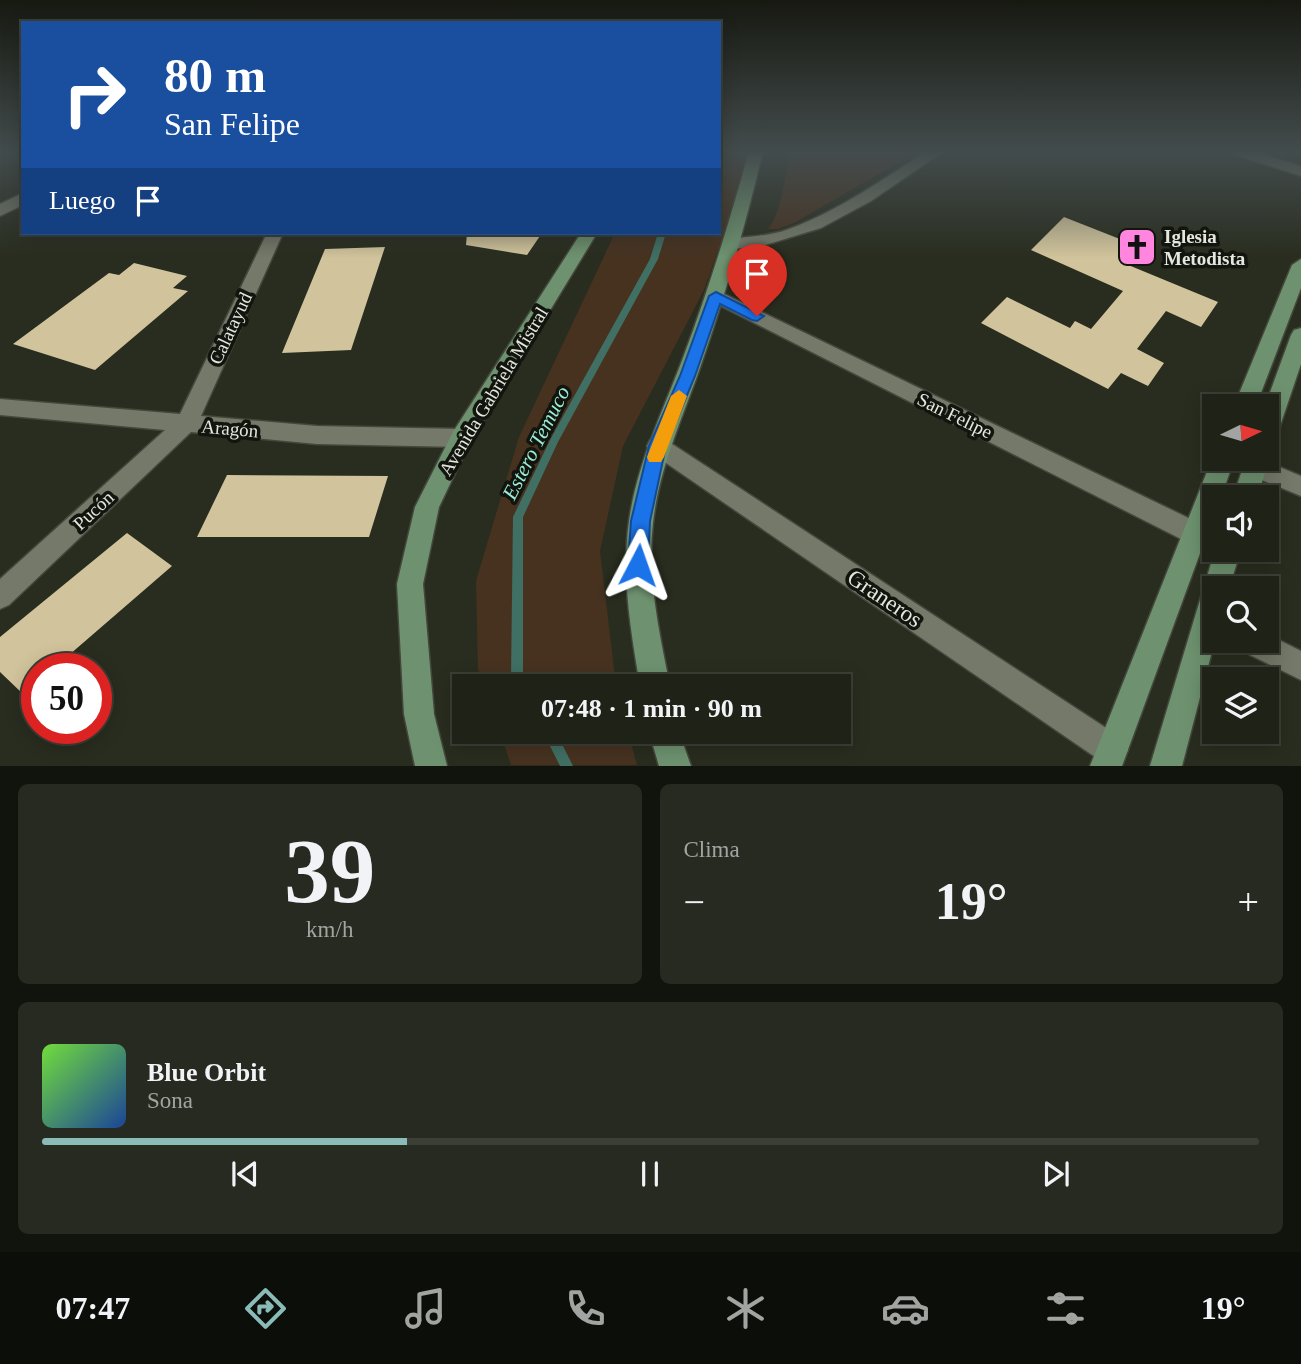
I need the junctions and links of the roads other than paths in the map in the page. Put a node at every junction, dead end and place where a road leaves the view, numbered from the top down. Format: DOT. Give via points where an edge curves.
graph roads {
  1 [pos="747,187"];
  2 [pos="879,187"];
  3 [pos="21,199"];
  4 [pos="0,211"];
  5 [pos="274,235"];
  6 [pos="588,235"];
  7 [pos="733,244"];
  8 [pos="1301,265"];
  9 [pos="716,296"];
  10 [pos="1301,335"];
  11 [pos="1250,394"];
  12 [pos="1279,398"];
  13 [pos="0,407"];
  14 [pos="186,424"];
  15 [pos="461,438"];
  16 [pos="658,446"];
  17 [pos="1219,471"];
  18 [pos="1272,471"];
  19 [pos="1301,486"];
  20 [pos="1194,533"];
  21 [pos="0,596"];
  22 [pos="1202,642"];
  23 [pos="1276,653"];
  24 [pos="1301,666"];
  25 [pos="653,674"];
  26 [pos="668,744"];
  27 [pos="1109,758"];
  28 [pos="431,765"];
  29 [pos="675,765"];
  30 [pos="1166,765"];
  1 -- 7 [label="main road"];
  2 -- 7 [label="street" via="821,223 788,237"];
  3 -- 4 [label="street"];
  5 -- 14 [label="street, Calatayud"];
  6 -- 15 [label="main road, Avenida Gabriela Mistral"];
  7 -- 9 [label="main road"];
  8 -- 11 [label="main road"];
  9 -- 16 [label="main road"];
  9 -- 20 [label="street, San Felipe"];
  10 -- 12 [label="main road"];
  13 -- 14 [label="street, Aragón"];
  14 -- 15 [label="street, Aragón" via="317,435"];
  14 -- 21 [label="street, Pucón"];
  15 -- 28 [label="main road, Avenida Gabriela Mistral" via="427,507 410,584 419,714"];
  16 -- 25 [label="main road" via="641,521 638,565"];
  16 -- 27 [label="street, Graneros"];
  17 -- 20 [label="main road"];
  18 -- 19 [label="street"];
  20 -- 27 [label="main road"];
  22 -- 30 [label="main road"];
  23 -- 24 [label="street"];
  26 -- 29 [label="main road"];
}
